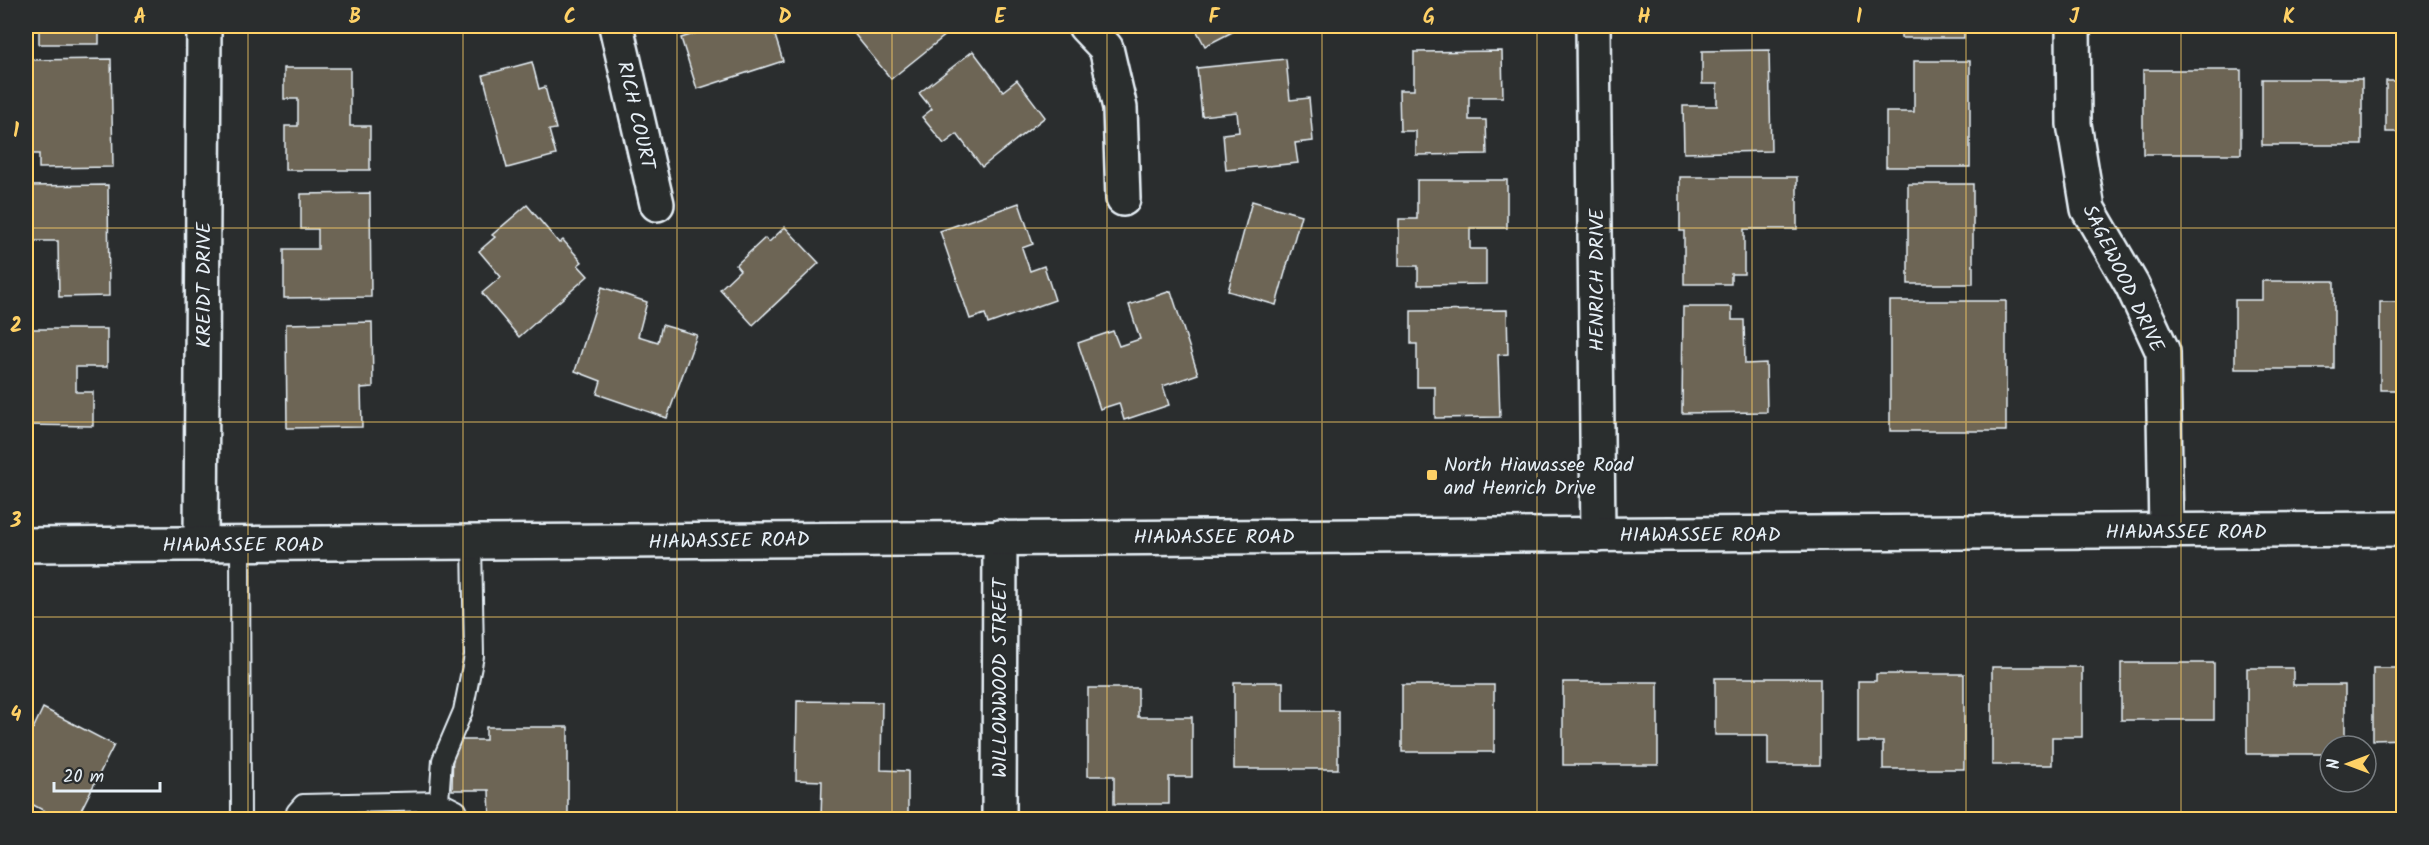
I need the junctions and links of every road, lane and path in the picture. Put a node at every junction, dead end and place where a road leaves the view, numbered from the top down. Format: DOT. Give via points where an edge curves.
graph roads {
  1 [pos="204,26"];
  2 [pos="616,26"];
  3 [pos="1085,26"];
  4 [pos="1593,26"];
  5 [pos="2073,26"];
  6 [pos="1123,199"];
  7 [pos="657,204"];
  8 [pos="2403,529"];
  9 [pos="2166,531"];
  10 [pos="1598,535"];
  11 [pos="1000,537"];
  12 [pos="472,542"];
  13 [pos="201,544"];
  14 [pos="240,544"];
  15 [pos="26,545"];
  16 [pos="439,801"];
  17 [pos="241,819"];
  18 [pos="296,819"];
  19 [pos="460,819"];
  20 [pos="999,819"];
  1 -- 13 [label="main road, KREIDT DRIVE"];
  2 -- 7 [label="main road, RICH COURT"];
  3 -- 6 [label="main road" via="1106,48 1120,108"];
  4 -- 10 [label="main road, HENRICH DRIVE"];
  5 -- 9 [label="main road, SAGEWOOD DRIVE" via="2074,124 2088,209 2132,285 2163,352"];
  8 -- 9 [label="main road, HIAWASSEE ROAD"];
  9 -- 10 [label="main road, HIAWASSEE ROAD"];
  10 -- 11 [label="main road, HIAWASSEE ROAD"];
  11 -- 12 [label="main road, HIAWASSEE ROAD"];
  11 -- 20 [label="main road, WILLOWWOOD STREET"];
  12 -- 14 [label="main road, HIAWASSEE ROAD"];
  12 -- 16 [label="lane" via="474,656 464,711 442,760"];
  13 -- 14 [label="main road, HIAWASSEE ROAD"];
  13 -- 15 [label="main road, HIAWASSEE ROAD"];
  14 -- 17 [label="lane"];
  16 -- 18 [label="lane" via="303,804"];
  16 -- 19 [label="lane" via="457,810"];
}
